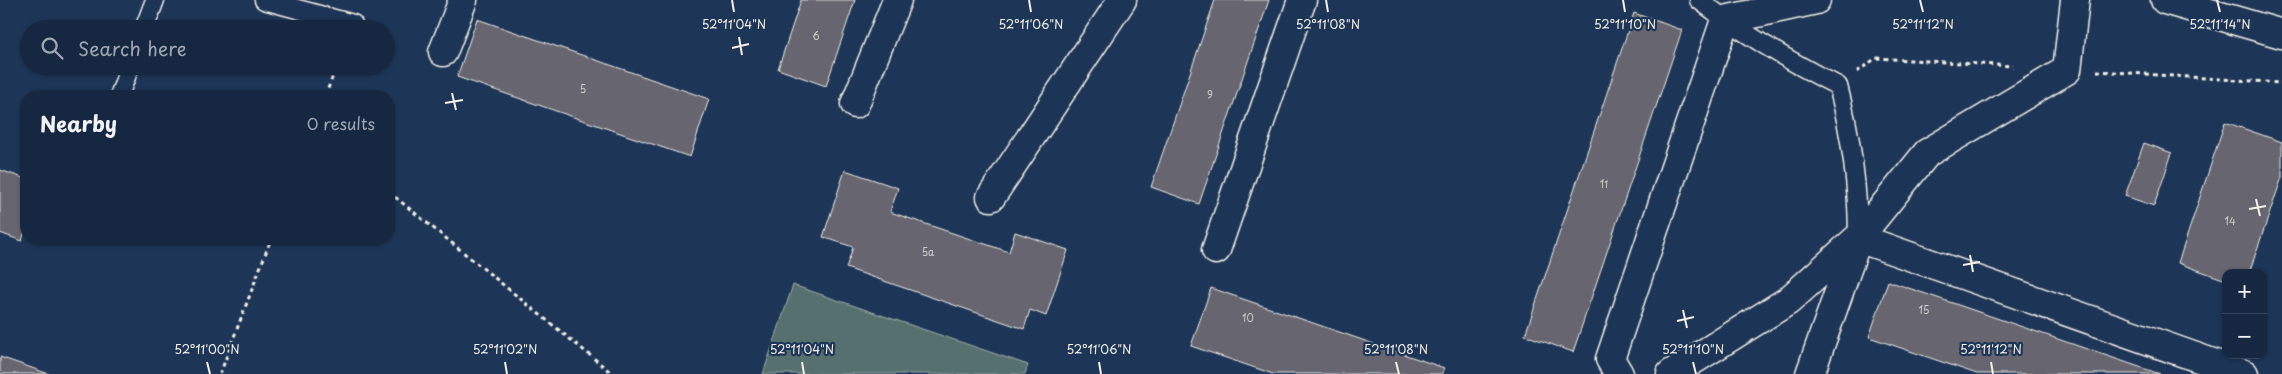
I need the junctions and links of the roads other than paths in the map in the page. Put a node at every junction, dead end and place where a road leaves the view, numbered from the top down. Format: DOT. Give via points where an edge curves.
graph roads {
  1 [pos="155,0"];
  2 [pos="264,0"];
  3 [pos="463,0"];
  4 [pos="896,0"];
  5 [pos="1122,0"];
  6 [pos="1302,0"];
  7 [pos="1699,0"];
  8 [pos="1816,0"];
  9 [pos="2075,0"];
  10 [pos="2165,0"];
  11 [pos="147,20"];
  12 [pos="338,20"];
  13 [pos="1725,20"];
  14 [pos="2282,34"];
  15 [pos="443,52"];
  16 [pos="127,75"];
  17 [pos="121,90"];
  18 [pos="855,104"];
  19 [pos="991,197"];
  20 [pos="1858,238"];
  21 [pos="1216,250"];
  22 [pos="1619,374"];
  23 [pos="1671,374"];
  24 [pos="1810,374"];
  25 [pos="2244,374"];
  1 -- 11 [label="lane"];
  2 -- 12 [label="lane"];
  3 -- 15 [label="street"];
  4 -- 18 [label="street"];
  5 -- 19 [label="street"];
  6 -- 21 [label="street"];
  7 -- 13 [label="lane"];
  8 -- 13 [label="street"];
  9 -- 20 [label="street" via="2067,70 1927,153"];
  10 -- 14 [label="street"];
  13 -- 20 [label="lane" via="1788,60 1838,86 1846,116 1858,204"];
  13 -- 22 [label="street" via="1610,359"];
  16 -- 17 [label="lane"];
  20 -- 23 [label="street" via="1788,301"];
  20 -- 24 [label="street"];
  20 -- 25 [label="street"];
}
